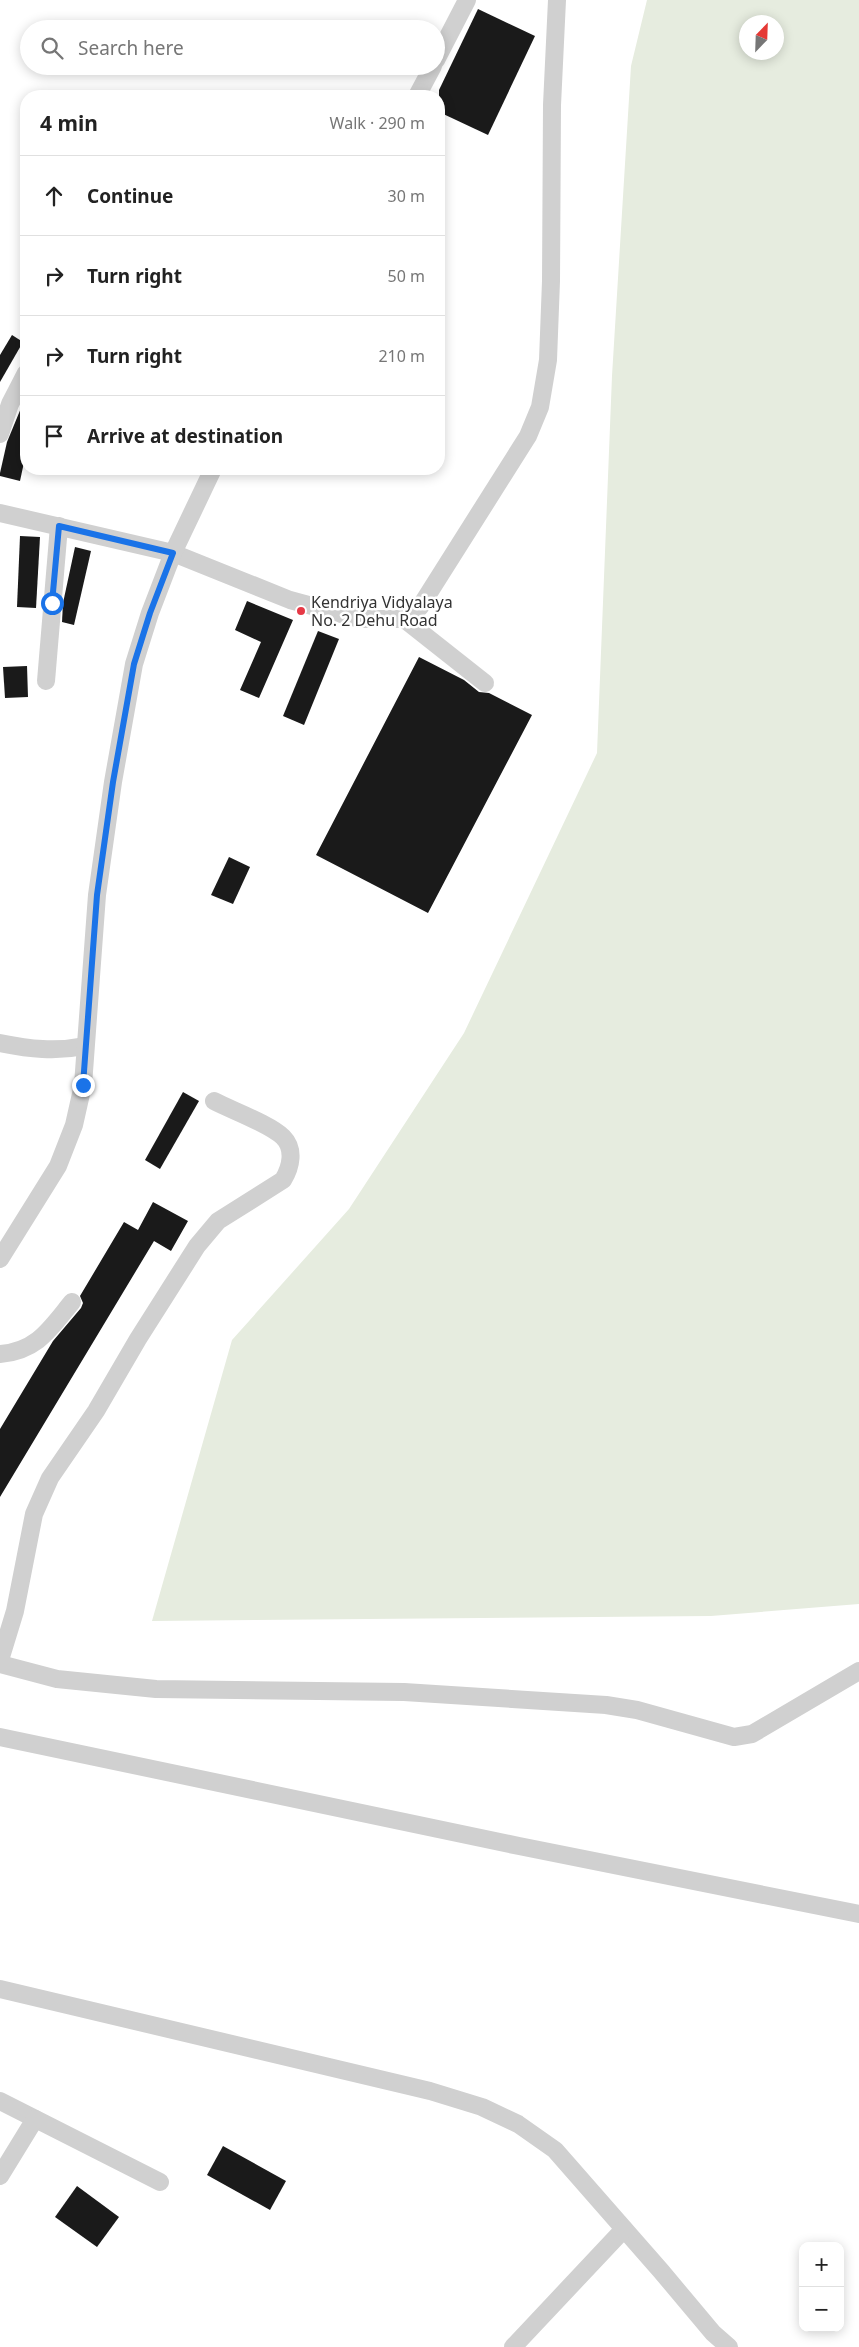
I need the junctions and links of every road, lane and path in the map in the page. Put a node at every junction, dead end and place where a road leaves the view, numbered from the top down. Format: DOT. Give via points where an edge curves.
graph roads {
  1 [pos="467,0"];
  2 [pos="557,0"];
  3 [pos="445,43"];
  4 [pos="428,75"];
  5 [pos="420,90"];
  6 [pos="20,385"];
  7 [pos="0,434"];
  8 [pos="210,475"];
  9 [pos="0,513"];
  10 [pos="59,526"];
  11 [pos="173,553"];
  12 [pos="404,619"];
  13 [pos="46,680"];
  14 [pos="485,683"];
  15 [pos="0,1043"];
  16 [pos="85,1046"];
  17 [pos="214,1101"];
  18 [pos="0,1260"];
  19 [pos="72,1302"];
  20 [pos="0,1354"];
  21 [pos="0,1660"];
  22 [pos="0,1664"];
  23 [pos="859,1671"];
  24 [pos="0,1737"];
  25 [pos="859,1914"];
  26 [pos="0,1989"];
  27 [pos="0,2101"];
  28 [pos="35,2119"];
  29 [pos="0,2176"];
  30 [pos="160,2182"];
  31 [pos="624,2229"];
  32 [pos="513,2347"];
  33 [pos="729,2347"];
  1 -- 3 [label="lane"];
  2 -- 12 [label="lane" via="552,105 551,281 548,350 540,407 528,436 420,607"];
  4 -- 5 [label="lane"];
  6 -- 7 [label="lane"];
  8 -- 11 [label="lane"];
  9 -- 10 [label="lane"];
  10 -- 11 [label="lane"];
  10 -- 13 [label="lane"];
  11 -- 12 [label="lane" via="290,600 360,619"];
  11 -- 16 [label="lane" via="134,664 97,895"];
  12 -- 14 [label="lane"];
  15 -- 16 [label="lane" via="54,1051"];
  16 -- 18 [label="lane" via="83,1085 74,1126 58,1166"];
  17 -- 21 [label="lane" via="283,1137 291,1156 290,1169 283,1180 218,1221 197,1246 96,1411 50,1478 34,1514 15,1611"];
  19 -- 20 [label="lane" via="40,1340 12,1353"];
  22 -- 23 [label="lane" via="58,1679 156,1689 404,1692 606,1705 637,1710 734,1737 752,1734"];
  24 -- 25 [label="lane"];
  26 -- 31 [label="lane" via="430,2091 482,2107 518,2124 555,2150"];
  27 -- 28 [label="lane"];
  28 -- 29 [label="lane"];
  28 -- 30 [label="lane"];
  31 -- 32 [label="lane"];
  31 -- 33 [label="lane" via="713,2333"];
}
